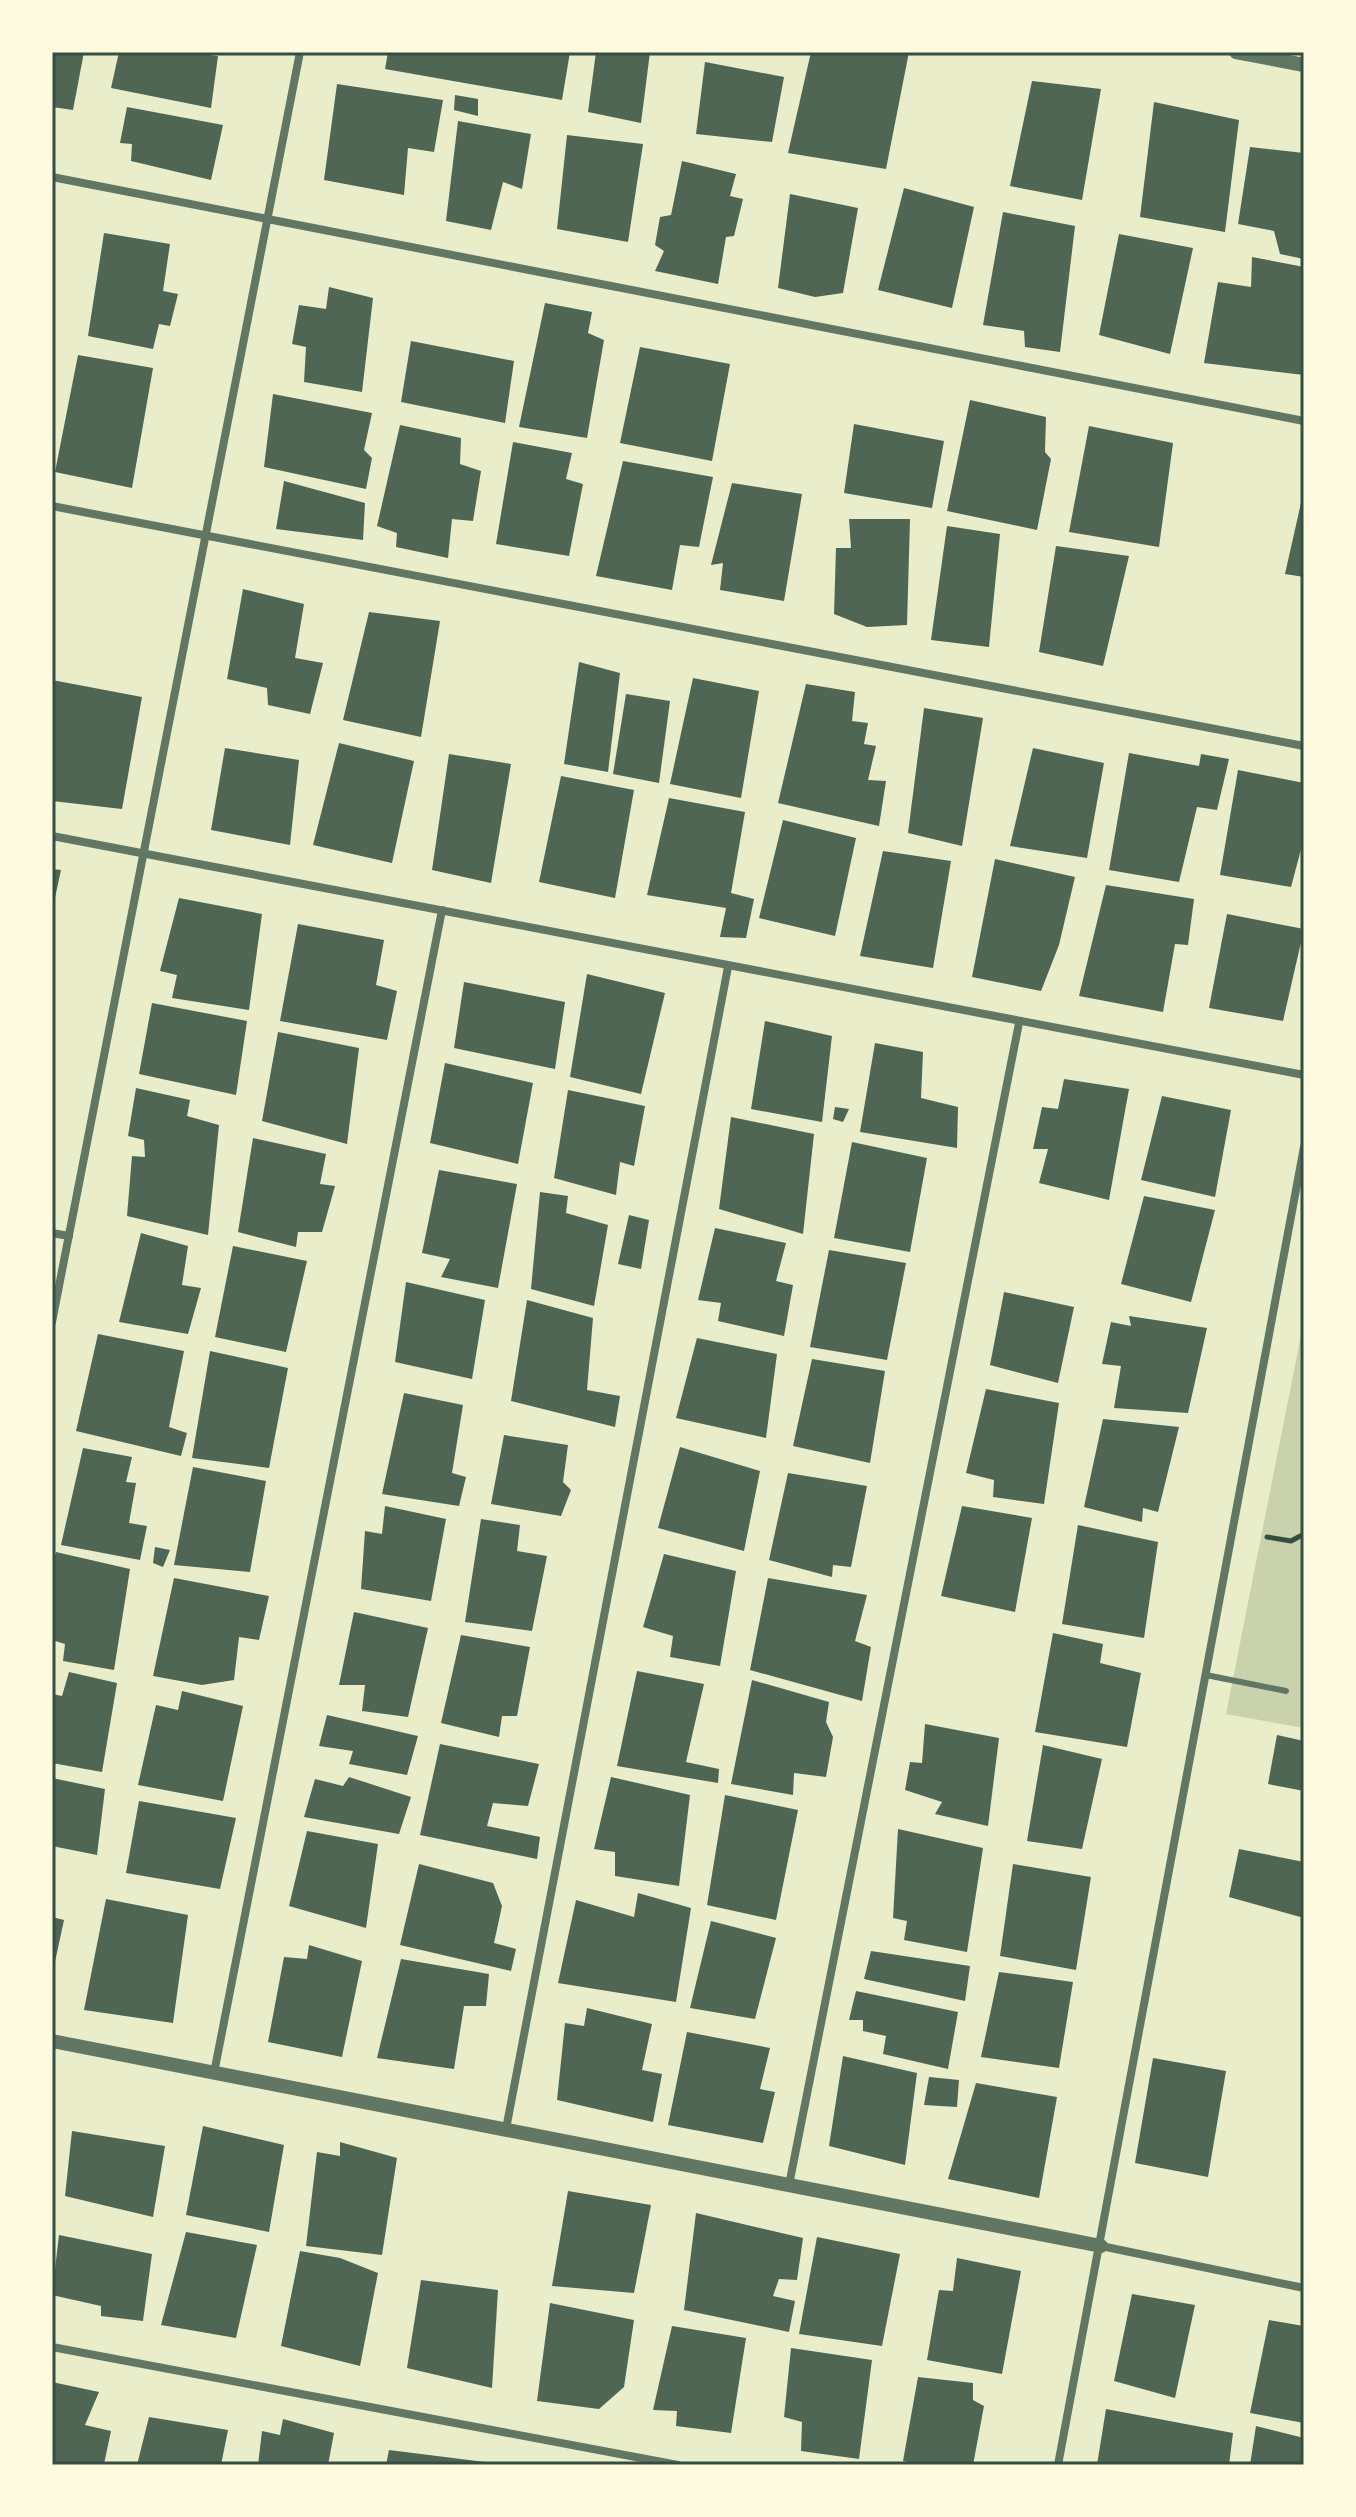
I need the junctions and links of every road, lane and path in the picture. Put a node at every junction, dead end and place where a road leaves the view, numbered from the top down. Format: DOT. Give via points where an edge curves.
graph roads {
  1 [pos="300,52"];
  2 [pos="1236,52"];
  3 [pos="1304,65"];
  4 [pos="52,177"];
  5 [pos="267,219"];
  6 [pos="1304,421"];
  7 [pos="52,506"];
  8 [pos="206,535"];
  9 [pos="1304,746"];
  10 [pos="52,836"];
  11 [pos="144,854"];
  12 [pos="442,910"];
  13 [pos="728,967"];
  14 [pos="1019,1023"];
  15 [pos="1304,1075"];
  16 [pos="1304,1147"];
  17 [pos="52,1233"];
  18 [pos="69,1236"];
  19 [pos="52,1322"];
  20 [pos="1206,1675"];
  21 [pos="1286,1691"];
  22 [pos="52,2041"];
  23 [pos="214,2073"];
  24 [pos="506,2129"];
  25 [pos="789,2185"];
  26 [pos="1101,2246"];
  27 [pos="1304,2288"];
  28 [pos="52,2347"];
  29 [pos="678,2465"];
  30 [pos="1058,2465"];
  1 -- 5 [label="street"];
  2 -- 3 [label="street"];
  4 -- 5 [label="street"];
  5 -- 6 [label="street"];
  5 -- 8 [label="street"];
  7 -- 8 [label="street"];
  8 -- 9 [label="street"];
  8 -- 11 [label="street"];
  10 -- 11 [label="street"];
  11 -- 12 [label="street"];
  11 -- 18 [label="street"];
  12 -- 13 [label="street"];
  12 -- 23 [label="street"];
  13 -- 14 [label="street"];
  13 -- 24 [label="street"];
  14 -- 15 [label="street"];
  14 -- 25 [label="street"];
  16 -- 20 [label="street"];
  17 -- 18 [label="street"];
  18 -- 19 [label="street"];
  20 -- 21 [label="lane"];
  20 -- 26 [label="street"];
  22 -- 23 [label="street"];
  23 -- 24 [label="street"];
  24 -- 25 [label="street"];
  25 -- 26 [label="street"];
  26 -- 27 [label="street"];
  26 -- 30 [label="street"];
  28 -- 29 [label="street"];
}
